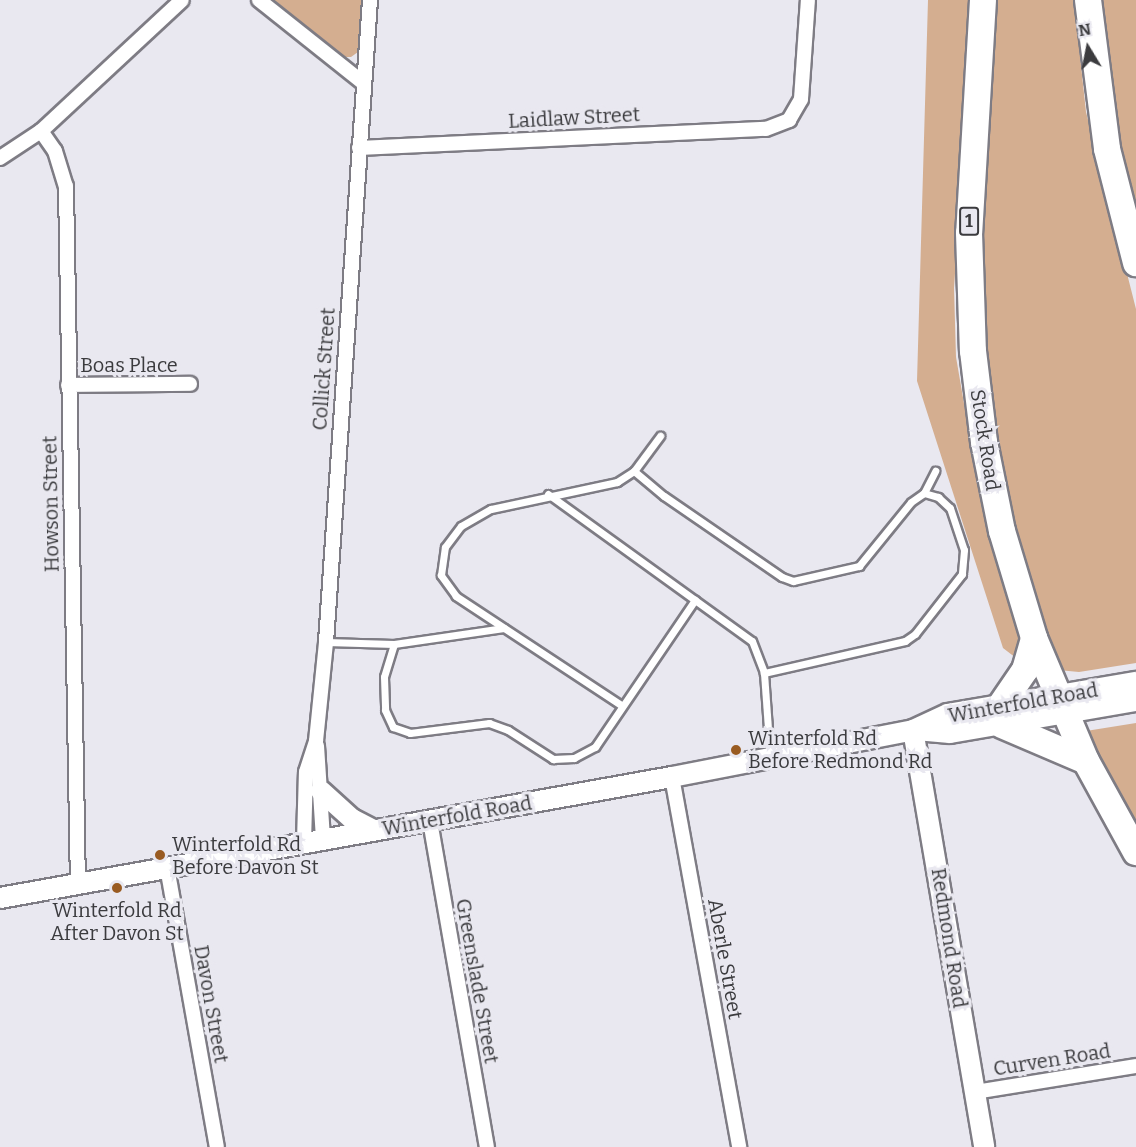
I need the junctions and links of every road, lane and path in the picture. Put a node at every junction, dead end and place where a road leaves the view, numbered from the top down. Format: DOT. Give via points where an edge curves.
graph roads {
  1 [pos="182,0"];
  2 [pos="259,0"];
  3 [pos="370,0"];
  4 [pos="808,0"];
  5 [pos="983,0"];
  6 [pos="1089,0"];
  7 [pos="362,82"];
  8 [pos="41,130"];
  9 [pos="359,148"];
  10 [pos="0,158"];
  11 [pos="1136,263"];
  12 [pos="190,384"];
  13 [pos="68,385"];
  14 [pos="660,436"];
  15 [pos="634,471"];
  16 [pos="935,471"];
  17 [pos="924,493"];
  18 [pos="548,494"];
  19 [pos="695,600"];
  20 [pos="504,628"];
  21 [pos="1034,638"];
  22 [pos="326,642"];
  23 [pos="394,644"];
  24 [pos="764,673"];
  25 [pos="1136,682"];
  26 [pos="1136,701"];
  27 [pos="1060,704"];
  28 [pos="621,705"];
  29 [pos="1002,715"];
  30 [pos="913,730"];
  31 [pos="316,741"];
  32 [pos="770,757"];
  33 [pos="1086,761"];
  34 [pos="672,777"];
  35 [pos="321,791"];
  36 [pos="430,821"];
  37 [pos="374,830"];
  38 [pos="313,840"];
  39 [pos="1136,852"];
  40 [pos="167,867"];
  41 [pos="78,884"];
  42 [pos="0,898"];
  43 [pos="1136,1066"];
  44 [pos="975,1092"];
  45 [pos="217,1147"];
  46 [pos="487,1147"];
  47 [pos="739,1147"];
  48 [pos="984,1147"];
  1 -- 8 [label="street"];
  2 -- 7 [label="street"];
  3 -- 7 [label="street, Collick Street"];
  4 -- 9 [label="street, Laidlaw Street" via="801,99 789,120 766,129"];
  5 -- 21 [label="highway, Stock Road / 1" via="969,233 973,351 992,490 1013,575"];
  6 -- 11 [label="highway" via="1107,149"];
  7 -- 9 [label="street, Collick Street"];
  8 -- 10 [label="street"];
  8 -- 13 [label="street, Howson Street" via="55,151 66,186"];
  9 -- 22 [label="street, Collick Street"];
  12 -- 13 [label="street, Boas Place"];
  13 -- 41 [label="street, Howson Street"];
  14 -- 15 [label="lane"];
  15 -- 17 [label="lane" via="664,496 793,581 859,566 911,502"];
  15 -- 18 [label="lane" via="617,482"];
  16 -- 17 [label="lane"];
  17 -- 24 [label="lane" via="938,497 955,517 964,562 962,574 915,634 905,641"];
  18 -- 19 [label="lane"];
  18 -- 20 [label="lane" via="491,509 461,526 445,547 441,575 456,597"];
  19 -- 24 [label="lane" via="752,641"];
  19 -- 28 [label="lane"];
  20 -- 23 [label="lane"];
  20 -- 28 [label="lane"];
  21 -- 27 [label="highway, Stock Road / 1"];
  21 -- 29 [label="highway" via="1025,670"];
  22 -- 23 [label="lane"];
  22 -- 31 [label="street, Collick Street"];
  23 -- 28 [label="lane" via="384,677 385,710 393,727 410,733 489,723 508,730 553,759 574,758 595,747"];
  24 -- 32 [label="lane"];
  25 -- 27 [label="main road, Winterfold Road"];
  26 -- 27 [label="main road, Winterfold Road"];
  27 -- 29 [label="main road, Winterfold Road"];
  27 -- 33 [label="highway, Stock Road / 1"];
  29 -- 30 [label="main road, Winterfold Road" via="948,714"];
  29 -- 33 [label="highway"];
  30 -- 32 [label="main road, Winterfold Road"];
  30 -- 44 [label="main road, Redmond Road"];
  31 -- 35 [label="street, Collick Street"];
  31 -- 38 [label="street, Collick Street" via="306,772"];
  32 -- 34 [label="main road, Winterfold Road"];
  33 -- 39 [label="highway, Stock Road / 1"];
  34 -- 36 [label="main road, Winterfold Road"];
  34 -- 47 [label="street, Aberle Street"];
  35 -- 37 [label="main road" via="352,819"];
  35 -- 38 [label="street, Collick Street"];
  36 -- 37 [label="main road, Winterfold Road"];
  36 -- 46 [label="street, Greenslade Street"];
  37 -- 38 [label="main road, Winterfold Road"];
  38 -- 40 [label="main road, Winterfold Road"];
  40 -- 41 [label="main road, Winterfold Road"];
  40 -- 45 [label="street, Davon Street"];
  41 -- 42 [label="main road, Winterfold Road"];
  43 -- 44 [label="street, Curven Road"];
  44 -- 48 [label="main road, Redmond Road"];
}
